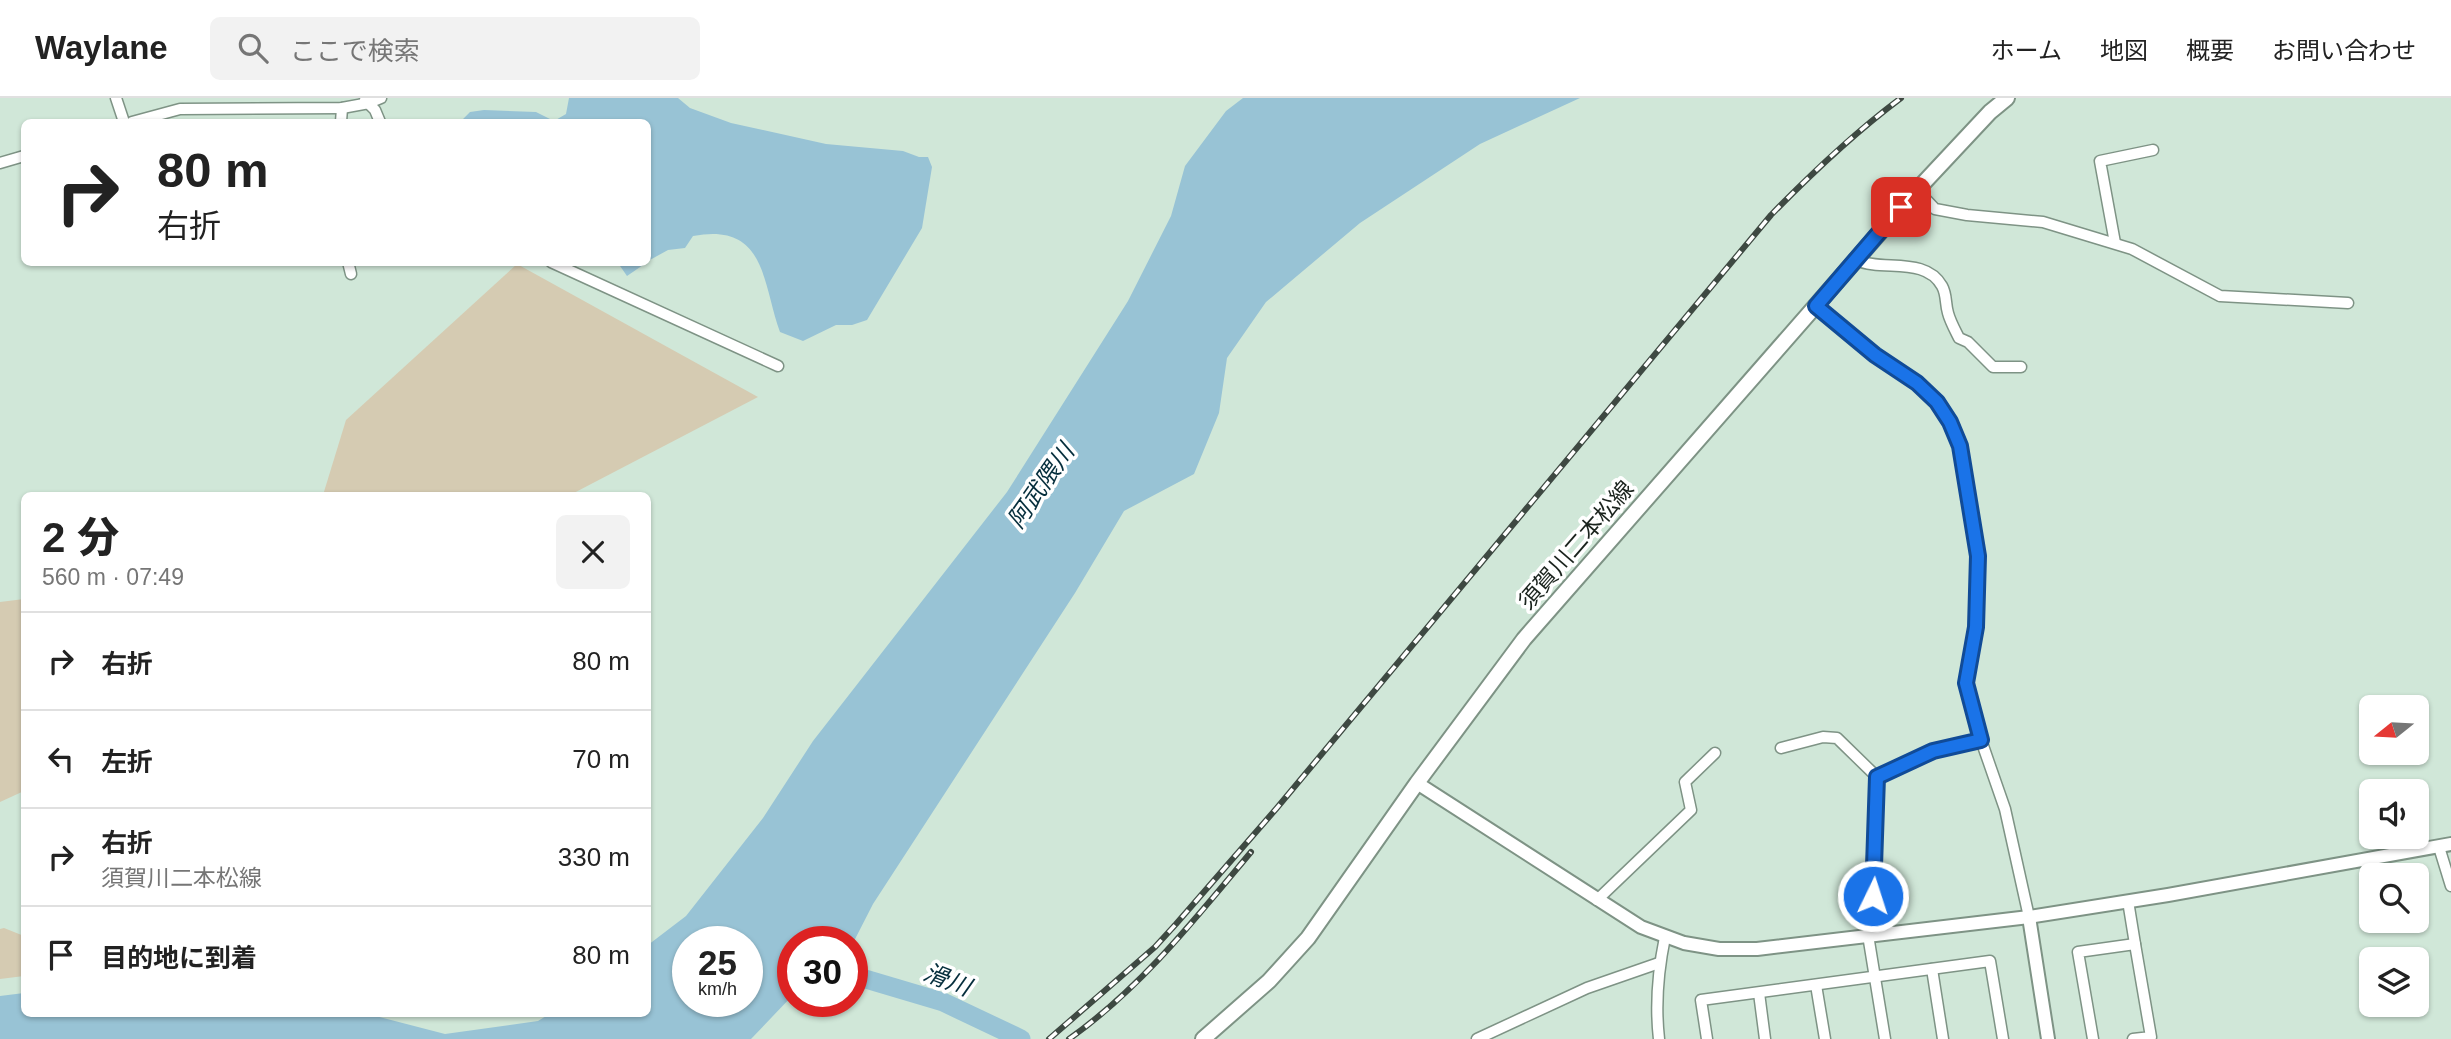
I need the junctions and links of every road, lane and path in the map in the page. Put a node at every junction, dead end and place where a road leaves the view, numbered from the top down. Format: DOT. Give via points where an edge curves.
graph roads {
  1 [pos="116,98"];
  2 [pos="381,98"];
  3 [pos="2007,98"];
  4 [pos="366,101"];
  5 [pos="342,108"];
  6 [pos="123,119"];
  7 [pos="142,119"];
  8 [pos="341,119"];
  9 [pos="379,119"];
  10 [pos="2153,150"];
  11 [pos="21,157"];
  12 [pos="0,163"];
  13 [pos="1917,190"];
  14 [pos="2115,243"];
  15 [pos="1856,260"];
  16 [pos="349,266"];
  17 [pos="560,266"];
  18 [pos="351,274"];
  19 [pos="2348,303"];
  20 [pos="1816,306"];
  21 [pos="778,366"];
  22 [pos="2021,368"];
  23 [pos="1981,740"];
  24 [pos="1781,748"];
  25 [pos="1715,753"];
  26 [pos="1877,777"];
  27 [pos="1418,783"];
  28 [pos="2445,845"];
  29 [pos="2451,886"];
  30 [pos="1597,900"];
  31 [pos="2128,901"];
  32 [pos="2029,917"];
  33 [pos="1868,935"];
  34 [pos="1665,937"];
  35 [pos="2135,944"];
  36 [pos="1659,963"];
  37 [pos="1932,969"];
  38 [pos="1875,976"];
  39 [pos="1816,985"];
  40 [pos="1759,993"];
  41 [pos="1203,1039"];
  42 [pos="1477,1039"];
  43 [pos="1659,1039"];
  44 [pos="1707,1039"];
  45 [pos="1765,1039"];
  46 [pos="1825,1039"];
  47 [pos="1885,1039"];
  48 [pos="1943,1039"];
  49 [pos="2003,1039"];
  50 [pos="2048,1039"];
  51 [pos="2093,1039"];
  52 [pos="2133,1039"];
  1 -- 6 [label="street"];
  2 -- 4 [label="street"];
  3 -- 13 [label="main road, 須賀川二本松線"];
  4 -- 5 [label="street"];
  4 -- 9 [label="street"];
  5 -- 7 [label="street" via="180,108"];
  5 -- 8 [label="street"];
  10 -- 14 [label="street" via="2100,161"];
  11 -- 12 [label="street"];
  13 -- 14 [label="street" via="1935,209 2043,222"];
  13 -- 15 [label="main road, 須賀川二本松線"];
  14 -- 19 [label="street" via="2220,296"];
  15 -- 20 [label="main road, 須賀川二本松線"];
  15 -- 22 [label="street" via="1869,266 1917,267 1941,282 1959,338 1993,367"];
  16 -- 18 [label="street"];
  17 -- 21 [label="street"];
  20 -- 23 [label="street" via="1937,402 1960,446 1978,556 1976,627 1966,683"];
  20 -- 27 [label="main road, 須賀川二本松線" via="1524,639"];
  23 -- 26 [label="street" via="1933,751"];
  23 -- 32 [label="street" via="2005,809"];
  24 -- 26 [label="street" via="1837,738"];
  25 -- 30 [label="street" via="1685,782 1691,810"];
  26 -- 33 [label="street" via="1875,877"];
  27 -- 30 [label="street"];
  27 -- 41 [label="main road, 須賀川二本松線" via="1308,938 1269,981"];
  28 -- 29 [label="street"];
  28 -- 31 [label="street"];
  30 -- 34 [label="street"];
  31 -- 32 [label="street"];
  31 -- 35 [label="street"];
  32 -- 33 [label="street"];
  32 -- 50 [label="street"];
  33 -- 34 [label="street" via="1757,949 1719,949"];
  33 -- 38 [label="street"];
  34 -- 36 [label="street"];
  35 -- 51 [label="street" via="2078,952"];
  35 -- 52 [label="street" via="2151,1037"];
  36 -- 42 [label="street" via="1587,988"];
  36 -- 43 [label="street"];
  37 -- 38 [label="street"];
  37 -- 48 [label="street"];
  37 -- 49 [label="street" via="1990,961"];
  38 -- 39 [label="street"];
  38 -- 47 [label="street"];
  39 -- 40 [label="street"];
  39 -- 46 [label="street"];
  40 -- 44 [label="street" via="1701,1000"];
  40 -- 45 [label="street"];
}
